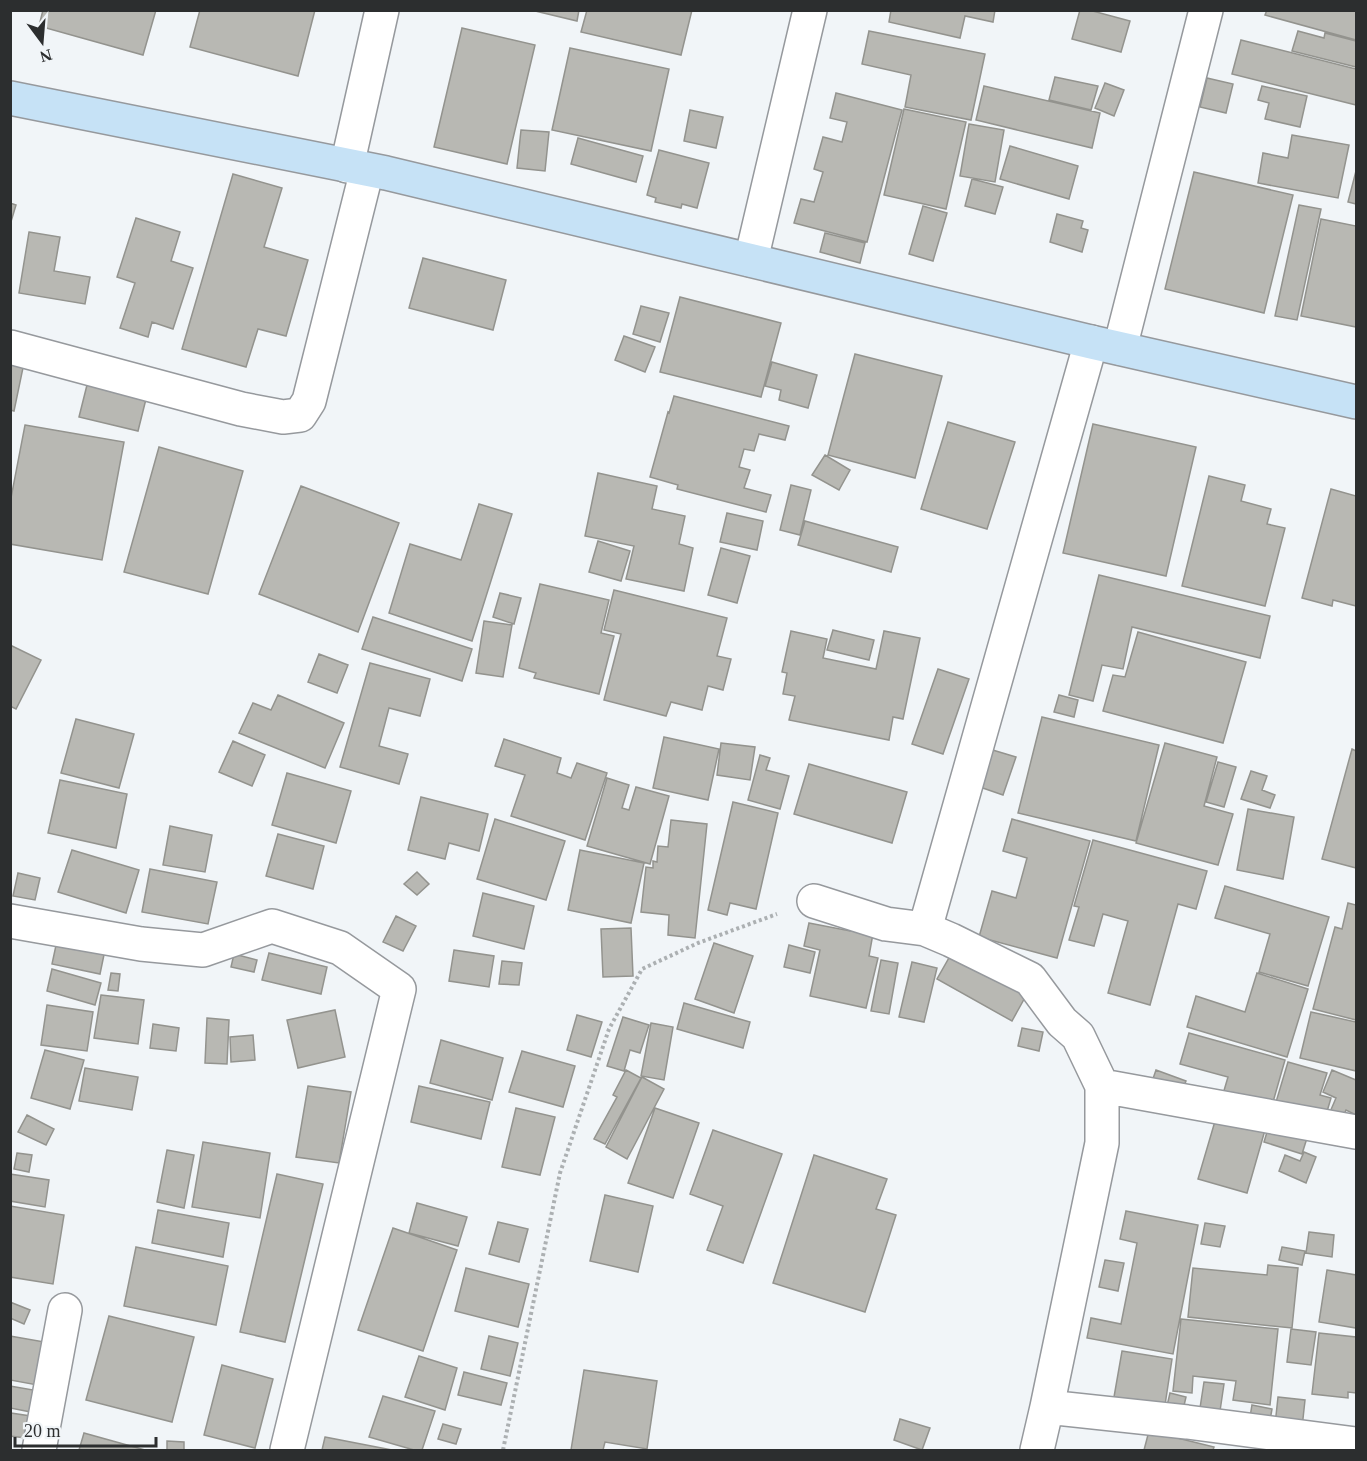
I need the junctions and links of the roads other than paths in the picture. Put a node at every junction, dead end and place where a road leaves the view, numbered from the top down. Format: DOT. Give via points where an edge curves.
graph roads {
  1 [pos="382,10"];
  2 [pos="810,10"];
  3 [pos="1206,10"];
  4 [pos="10,98"];
  5 [pos="357,168"];
  6 [pos="751,260"];
  7 [pos="1105,345"];
  8 [pos="10,347"];
  9 [pos="1356,402"];
  10 [pos="814,901"];
  11 [pos="10,921"];
  12 [pos="926,929"];
  13 [pos="1102,1086"];
  14 [pos="1356,1132"];
  15 [pos="65,1310"];
  16 [pos="1047,1407"];
  17 [pos="1356,1444"];
  18 [pos="39,1450"];
  19 [pos="287,1450"];
  20 [pos="1037,1450"];
  1 -- 5 [label="street"];
  2 -- 6 [label="street"];
  3 -- 7 [label="street"];
  4 -- 5 [label="street"];
  5 -- 6 [label="street"];
  5 -- 8 [label="street" via="309,401 300,415 283,417 240,409"];
  6 -- 7 [label="street"];
  7 -- 9 [label="street"];
  7 -- 12 [label="street"];
  10 -- 12 [label="street" via="886,924"];
  11 -- 19 [label="street" via="141,944 203,950 272,926 340,948 399,989"];
  12 -- 13 [label="street" via="1030,979 1062,1022 1078,1036"];
  13 -- 14 [label="street"];
  13 -- 16 [label="street" via="1102,1143"];
  15 -- 18 [label="street"];
  16 -- 17 [label="street"];
  16 -- 20 [label="street"];
}
